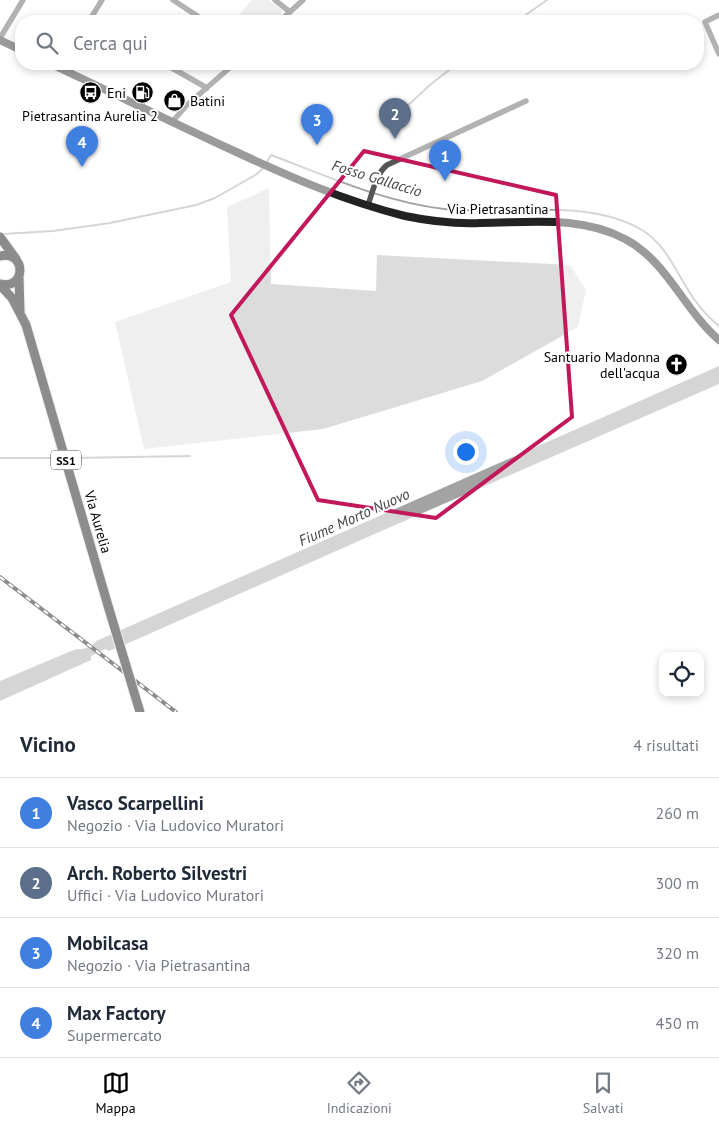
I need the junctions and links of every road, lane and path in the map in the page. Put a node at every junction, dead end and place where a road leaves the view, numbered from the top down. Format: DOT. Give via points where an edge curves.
graph roads {
  1 [pos="23,0"];
  2 [pos="102,0"];
  3 [pos="173,0"];
  4 [pos="275,0"];
  5 [pos="303,0"];
  6 [pos="290,12"];
  7 [pos="93,15"];
  8 [pos="196,15"];
  9 [pos="287,15"];
  10 [pos="719,15"];
  11 [pos="0,39"];
  12 [pos="15,47"];
  13 [pos="719,54"];
  14 [pos="70,70"];
  15 [pos="176,70"];
  16 [pos="227,70"];
  17 [pos="207,88"];
  18 [pos="526,100"];
  19 [pos="172,122"];
  20 [pos="368,205"];
  21 [pos="0,237"];
  22 [pos="0,256"];
  23 [pos="18,262"];
  24 [pos="19,276"];
  25 [pos="0,285"];
  26 [pos="20,312"];
  27 [pos="719,340"];
  28 [pos="140,712"];
  1 -- 11 [label="street"];
  2 -- 7 [label="street"];
  3 -- 8 [label="street"];
  4 -- 6 [label="street"];
  5 -- 6 [label="street"];
  6 -- 9 [label="street"];
  10 -- 13 [label="street" via="704,22"];
  11 -- 12 [label="street"];
  14 -- 19 [label="street, Via Pietrasantina"];
  15 -- 17 [label="street"];
  16 -- 17 [label="street"];
  17 -- 19 [label="street"];
  18 -- 20 [label="street" via="387,165 375,184"];
  19 -- 20 [label="street, Via Pietrasantina" via="272,169"];
  20 -- 27 [label="street, Via Pietrasantina" via="432,221 479,224 557,222 611,232 640,248 655,263"];
  21 -- 23 [label="main road"];
  22 -- 23 [label="main road" via="9,256"];
  23 -- 24 [label="main road, SS1"];
  24 -- 25 [label="main road, SS1" via="11,284"];
  24 -- 26 [label="main road, Via Aurelia / SS1"];
  25 -- 26 [label="main road, Via Aurelia / SS1"];
  26 -- 28 [label="main road, Via Aurelia / SS1, bridge"];
}
